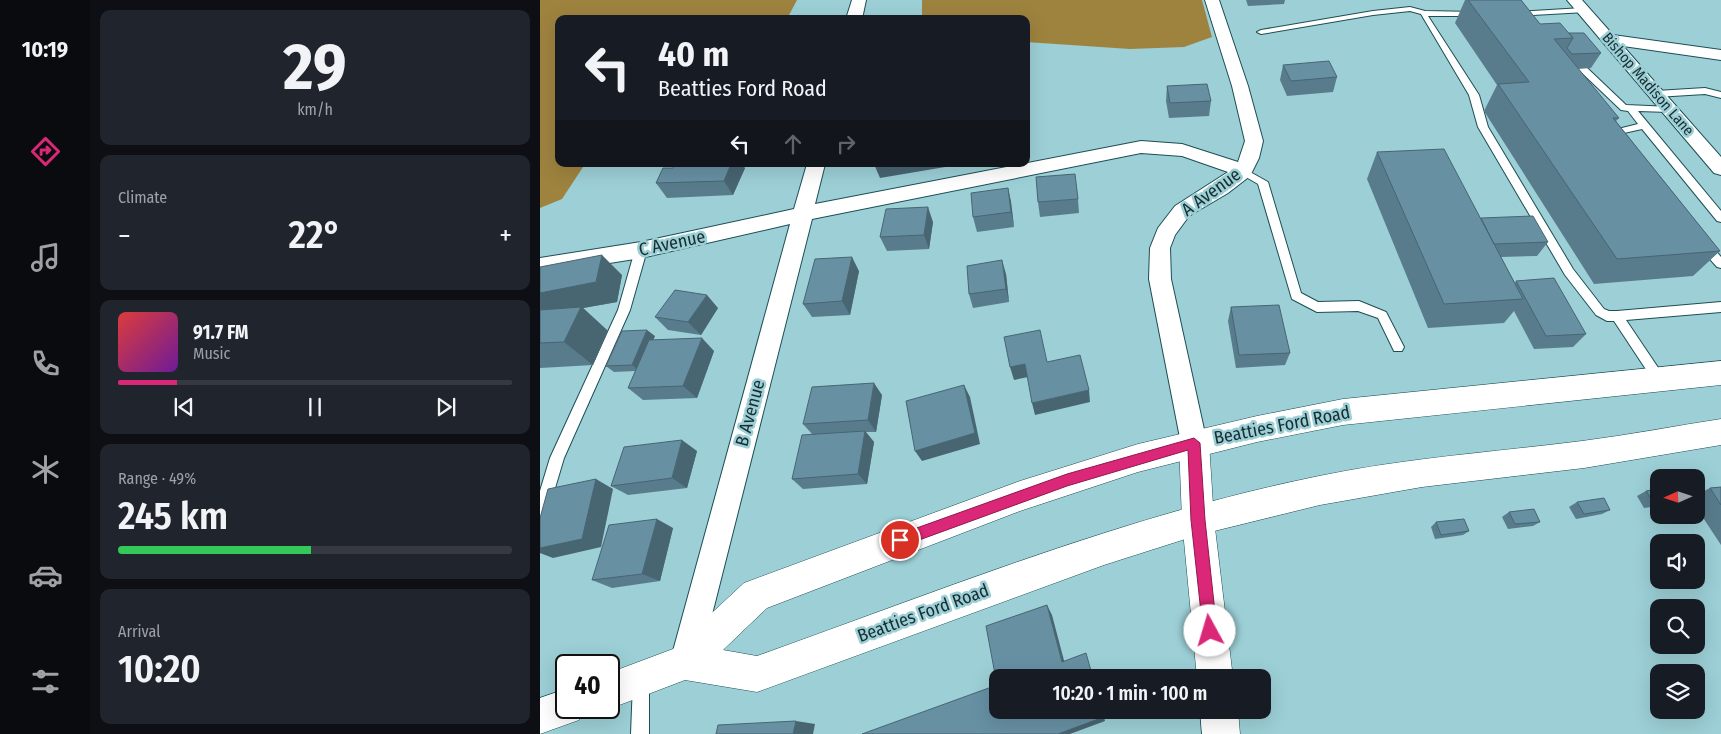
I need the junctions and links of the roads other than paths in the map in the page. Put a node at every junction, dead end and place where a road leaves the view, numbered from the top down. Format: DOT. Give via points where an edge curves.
graph roads {
  1 [pos="859,0"];
  2 [pos="1212,0"];
  3 [pos="1416,0"];
  4 [pos="1579,5"];
  5 [pos="1526,6"];
  6 [pos="1479,11"];
  7 [pos="1426,13"];
  8 [pos="1506,14"];
  9 [pos="855,15"];
  10 [pos="1539,17"];
  11 [pos="1261,32"];
  12 [pos="1608,39"];
  13 [pos="1721,55"];
  14 [pos="1582,68"];
  15 [pos="1656,94"];
  16 [pos="1721,95"];
  17 [pos="1669,109"];
  18 [pos="1632,110"];
  19 [pos="1645,125"];
  20 [pos="1626,151"];
  21 [pos="815,167"];
  22 [pos="1721,169"];
  23 [pos="1242,171"];
  24 [pos="802,214"];
  25 [pos="1721,218"];
  26 [pos="1693,233"];
  27 [pos="642,250"];
  28 [pos="1721,264"];
  29 [pos="540,266"];
  30 [pos="1721,307"];
  31 [pos="1617,316"];
  32 [pos="1398,348"];
  33 [pos="1721,373"];
  34 [pos="1659,380"];
  35 [pos="1721,432"];
  36 [pos="1194,443"];
  37 [pos="540,515"];
  38 [pos="1198,520"];
  39 [pos="684,662"];
  40 [pos="1214,669"];
  41 [pos="641,679"];
  42 [pos="620,687"];
  43 [pos="555,711"];
  44 [pos="540,717"];
  45 [pos="1220,719"];
  46 [pos="640,734"];
  47 [pos="1221,734"];
  1 -- 9 [label="street"];
  2 -- 23 [label="street, A Avenue" via="1253,133 1250,158"];
  3 -- 7 [label="lane"];
  4 -- 10 [label="lane"];
  4 -- 12 [label="street, Bishop Madison Lane"];
  5 -- 10 [label="lane"];
  6 -- 7 [label="lane"];
  7 -- 11 [label="lane" via="1410,9 1382,12"];
  7 -- 31 [label="lane" via="1426,22 1474,95 1483,127 1569,272 1600,312"];
  8 -- 10 [label="lane"];
  12 -- 13 [label="street"];
  12 -- 15 [label="street, Bishop Madison Lane"];
  14 -- 18 [label="lane" via="1624,108"];
  15 -- 16 [label="lane" via="1705,91"];
  15 -- 17 [label="street, Bishop Madison Lane"];
  17 -- 18 [label="lane"];
  17 -- 22 [label="street, Bishop Madison Lane"];
  18 -- 19 [label="lane"];
  19 -- 20 [label="lane" via="1618,135"];
  19 -- 25 [label="lane"];
  21 -- 24 [label="street, B Avenue"];
  23 -- 24 [label="street, C Avenue" via="1188,150 1141,148"];
  23 -- 32 [label="lane" via="1263,182 1296,296 1317,307 1359,306 1382,315"];
  23 -- 36 [label="street, A Avenue" via="1182,211 1165,233 1160,248 1160,279"];
  24 -- 27 [label="street, C Avenue"];
  24 -- 39 [label="street, B Avenue"];
  26 -- 28 [label="lane"];
  27 -- 29 [label="street, C Avenue"];
  27 -- 37 [label="lane" via="624,310 557,458"];
  30 -- 31 [label="lane"];
  31 -- 34 [label="lane"];
  33 -- 34 [label="main road, Beatties Ford Road"];
  34 -- 36 [label="main road, Beatties Ford Road" via="1342,412"];
  35 -- 38 [label="main road, Beatties Ford Road" via="1584,454 1370,481"];
  36 -- 38 [label="main road"];
  36 -- 39 [label="main road, Beatties Ford Road" via="1067,480 756,595"];
  38 -- 39 [label="main road, Beatties Ford Road" via="1026,575 757,674"];
  38 -- 40 [label="main road"];
  39 -- 41 [label="main road, Beatties Ford Road"];
  41 -- 42 [label="main road, Beatties Ford Road"];
  41 -- 46 [label="lane"];
  43 -- 44 [label="main road"];
  45 -- 47 [label="main road"];
}
